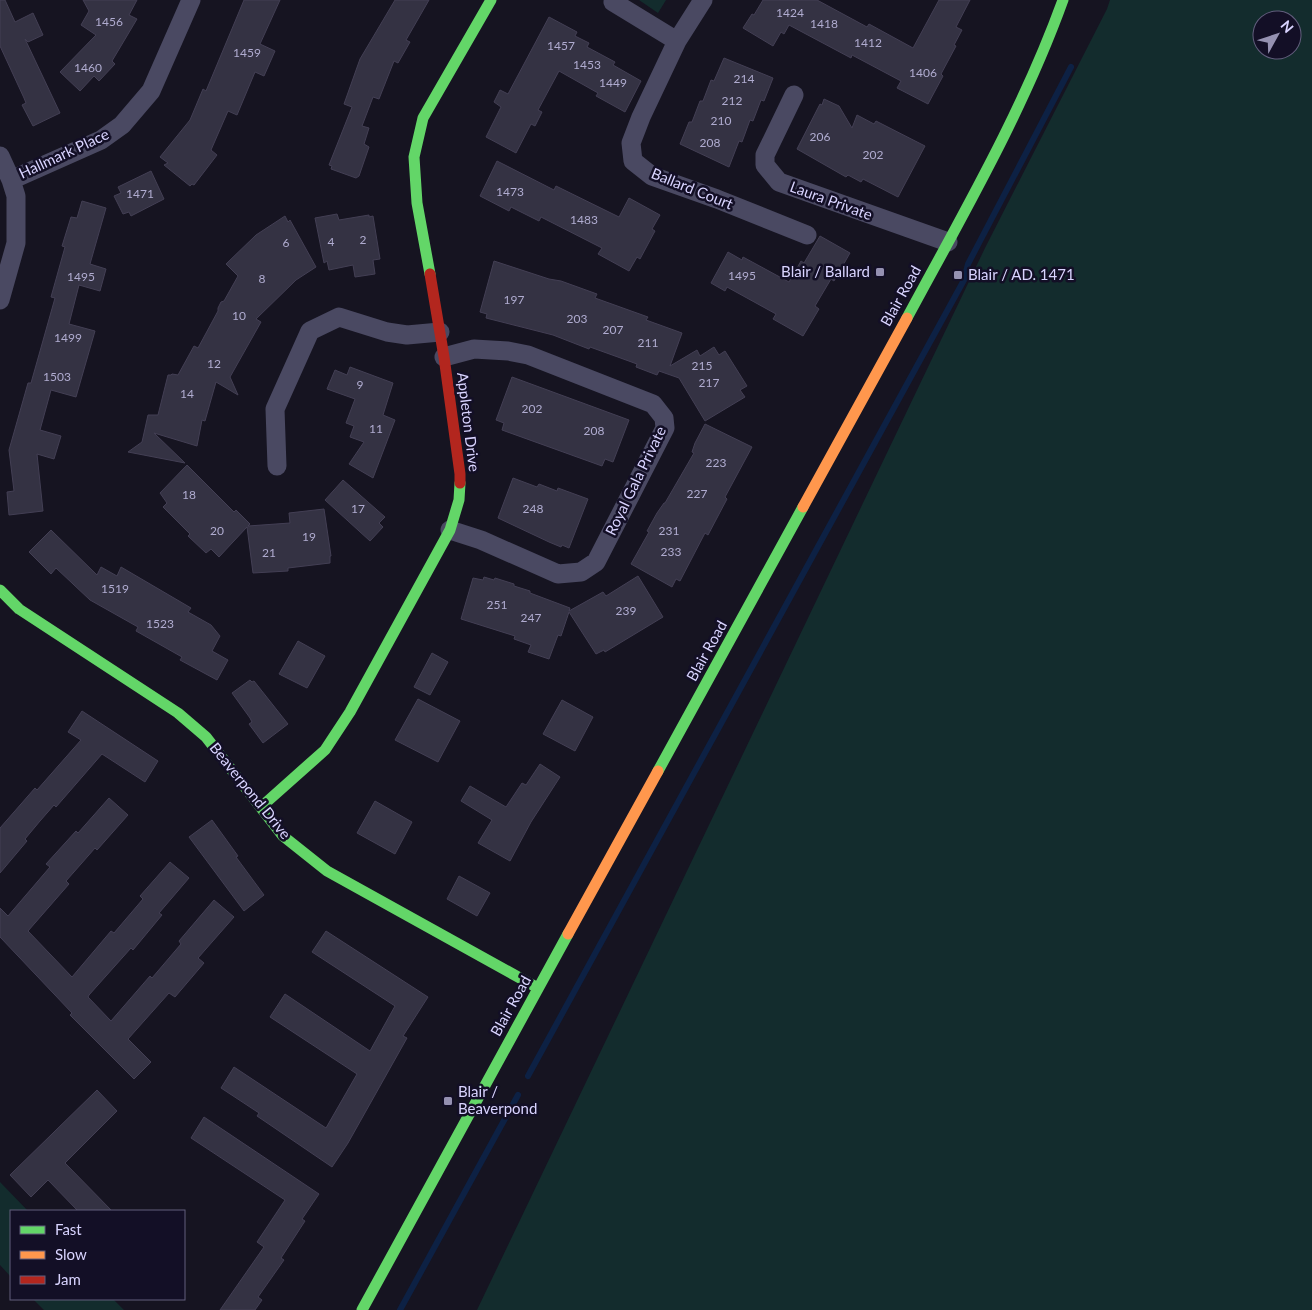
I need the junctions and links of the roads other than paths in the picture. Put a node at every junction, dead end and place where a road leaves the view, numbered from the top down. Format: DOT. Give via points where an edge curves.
graph roads {
  1 [pos="191,0"];
  2 [pos="490,0"];
  3 [pos="703,0"];
  4 [pos="1063,0"];
  5 [pos="606,1"];
  6 [pos="677,41"];
  7 [pos="794,96"];
  8 [pos="0,156"];
  9 [pos="11,180"];
  10 [pos="807,236"];
  11 [pos="948,242"];
  12 [pos="0,300"];
  13 [pos="440,332"];
  14 [pos="444,357"];
  15 [pos="277,466"];
  16 [pos="450,530"];
  17 [pos="0,590"];
  18 [pos="261,807"];
  19 [pos="538,988"];
  20 [pos="362,1310"];
  1 -- 9 [label="street, Hallmark Place" via="151,91 122,125 101,140"];
  2 -- 13 [label="street, Appleton Drive" via="424,118 414,157 417,203"];
  3 -- 6 [label="street, Ballard Court"];
  4 -- 11 [label="street, Blair Road" via="1018,112"];
  5 -- 6 [label="street"];
  6 -- 10 [label="street, Ballard Court" via="631,143 633,161 652,176"];
  7 -- 11 [label="street, Laura Private" via="765,155 764,165 778,182"];
  8 -- 9 [label="street"];
  9 -- 12 [label="street" via="16,196 16,243"];
  11 -- 19 [label="street, Blair Road"];
  13 -- 14 [label="street, Appleton Drive"];
  13 -- 15 [label="street" via="406,335 339,317 310,331 275,409"];
  14 -- 16 [label="street, Appleton Drive" via="460,474 459,500"];
  14 -- 16 [label="street, Royal Gala Private" via="474,349 528,355 653,404 664,418 665,428 596,562 580,572 558,574"];
  16 -- 18 [label="street, Appleton Drive" via="350,712 325,750"];
  17 -- 18 [label="street, Beaverpond Drive" via="18,609 178,713 206,737"];
  18 -- 19 [label="street, Beaverpond Drive" via="283,836 327,872"];
  19 -- 20 [label="street, Blair Road"];
}
